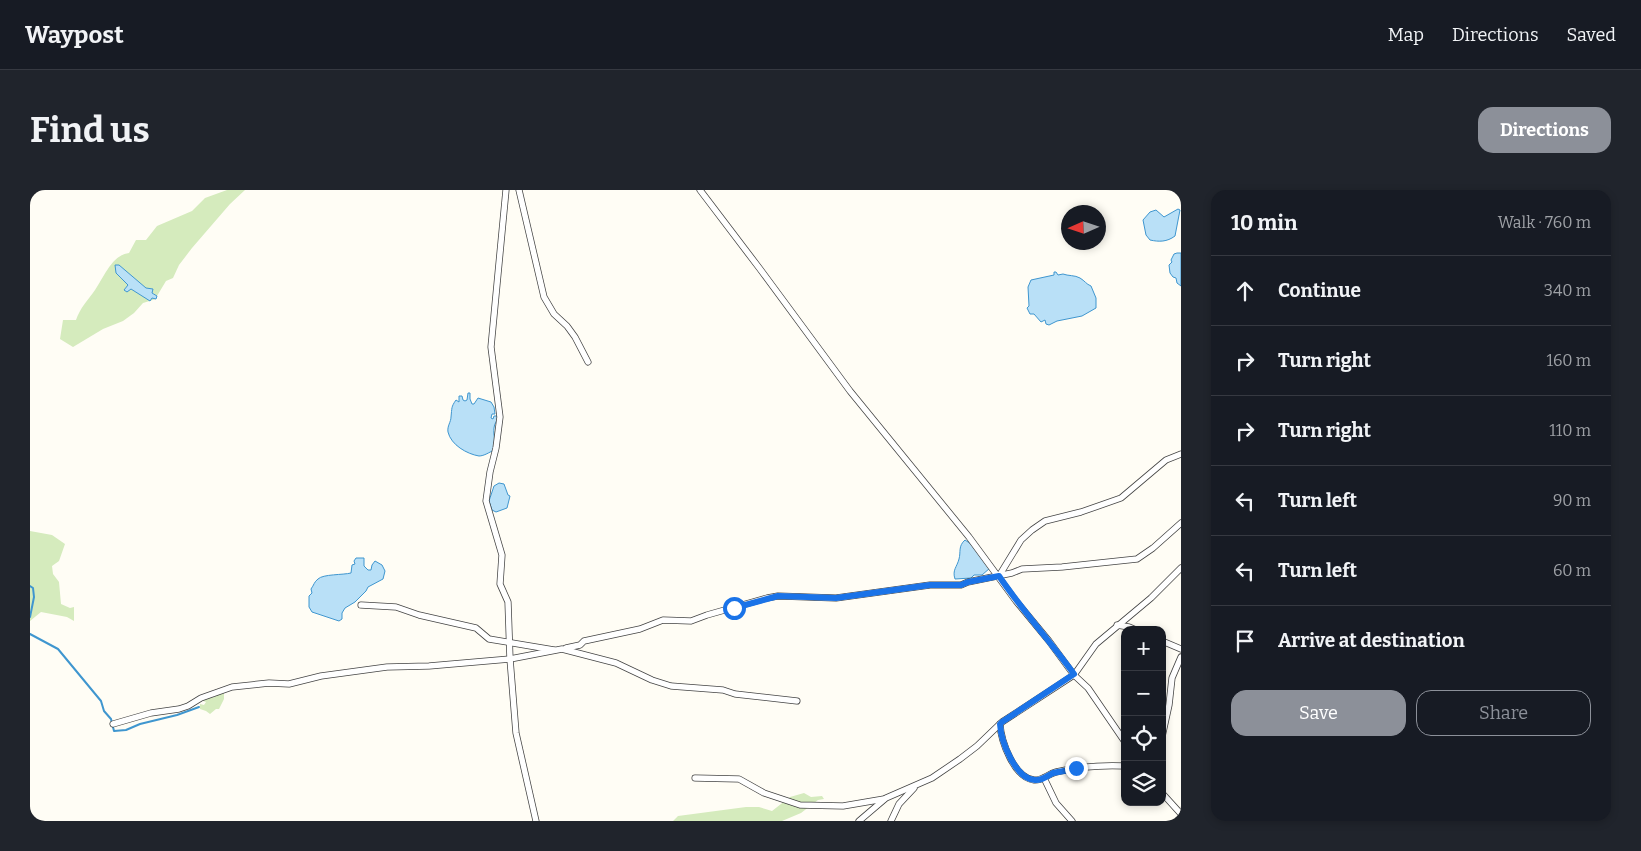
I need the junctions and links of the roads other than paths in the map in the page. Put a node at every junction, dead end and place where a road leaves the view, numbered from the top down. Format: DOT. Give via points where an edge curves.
graph roads {
  1 [pos="506,190"];
  2 [pos="519,190"];
  3 [pos="700,190"];
  4 [pos="588,362"];
  5 [pos="1181,454"];
  6 [pos="1181,523"];
  7 [pos="1181,568"];
  8 [pos="999,576"];
  9 [pos="361,604"];
  10 [pos="1117,626"];
  11 [pos="1121,626"];
  12 [pos="580,636"];
  13 [pos="509,642"];
  14 [pos="1166,643"];
  15 [pos="580,645"];
  16 [pos="562,649"];
  17 [pos="1181,649"];
  18 [pos="554,650"];
  19 [pos="1181,657"];
  20 [pos="510,659"];
  21 [pos="1074,674"];
  22 [pos="797,701"];
  23 [pos="1166,719"];
  24 [pos="112,724"];
  25 [pos="1000,724"];
  26 [pos="1121,736"];
  27 [pos="1121,766"];
  28 [pos="695,778"];
  29 [pos="1044,778"];
  30 [pos="917,785"];
  31 [pos="1166,797"];
  32 [pos="886,798"];
  33 [pos="1181,814"];
  34 [pos="536,821"];
  35 [pos="859,821"];
  36 [pos="891,821"];
  37 [pos="1072,821"];
  1 -- 13 [label="street" via="491,347 500,417 486,501 502,555 500,584 508,602"];
  2 -- 4 [label="street" via="544,297 554,314 575,337"];
  3 -- 8 [label="street" via="850,391"];
  5 -- 8 [label="street" via="1166,460 1121,498 1045,521 1021,540"];
  6 -- 8 [label="street" via="1137,559 1022,569"];
  7 -- 10 [label="street"];
  8 -- 15 [label="street" via="961,585 930,585 836,598 778,596 691,621 663,620 640,630 584,641"];
  8 -- 21 [label="street"];
  9 -- 13 [label="street" via="396,607 476,628 489,639"];
  10 -- 11 [label="street"];
  10 -- 21 [label="street" via="1096,644"];
  12 -- 15 [label="street"];
  13 -- 18 [label="street"];
  13 -- 20 [label="street"];
  14 -- 17 [label="street"];
  15 -- 16 [label="street"];
  16 -- 18 [label="street"];
  16 -- 22 [label="street" via="616,662 671,686"];
  18 -- 20 [label="street"];
  19 -- 23 [label="street" via="1172,678"];
  20 -- 24 [label="street" via="387,667 289,684 232,687 179,709"];
  20 -- 34 [label="street" via="516,733"];
  21 -- 25 [label="street"];
  21 -- 26 [label="street" via="1088,688"];
  25 -- 29 [label="street" via="1002,738 1018,771 1034,780"];
  25 -- 30 [label="street" via="977,746"];
  27 -- 29 [label="street" via="1076,768"];
  28 -- 32 [label="street" via="739,780 764,793 800,805 843,806"];
  29 -- 37 [label="street" via="1056,803"];
  30 -- 32 [label="street"];
  30 -- 36 [label="street" via="899,804"];
  31 -- 33 [label="street"];
  32 -- 35 [label="street"];
}
